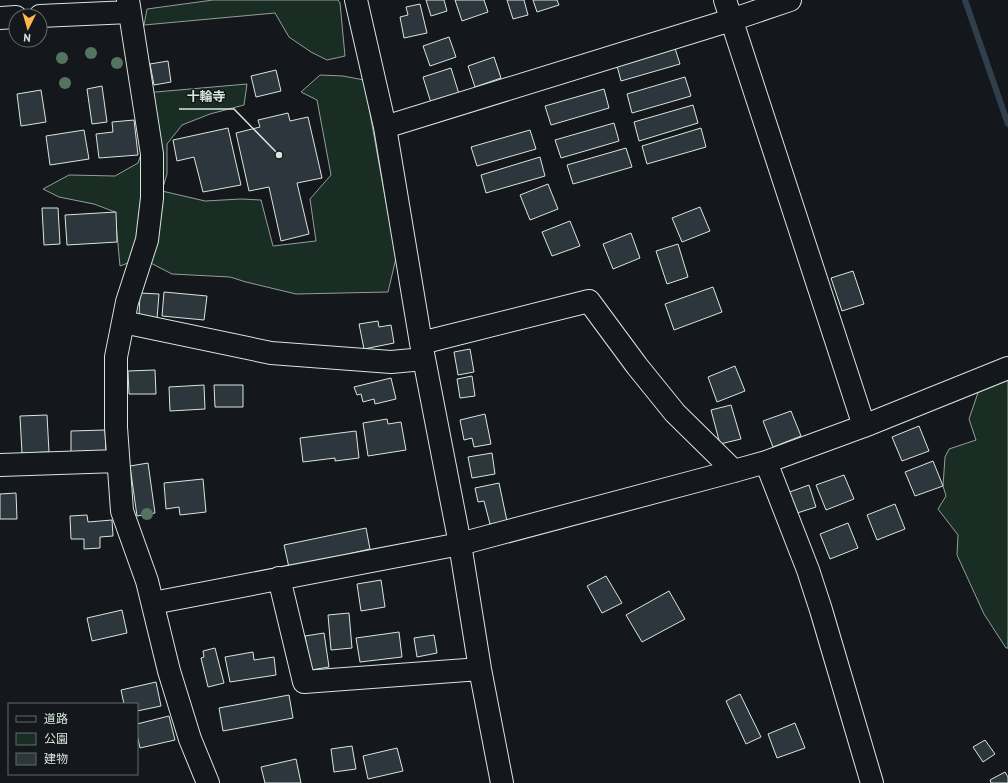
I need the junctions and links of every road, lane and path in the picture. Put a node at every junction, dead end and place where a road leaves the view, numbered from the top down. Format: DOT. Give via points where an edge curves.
graph roads {
  1 [pos="356,0"];
  2 [pos="790,0"];
  3 [pos="129,6"];
  4 [pos="728,10"];
  5 [pos="48,15"];
  6 [pos="385,127"];
  7 [pos="123,322"];
  8 [pos="422,351"];
  9 [pos="1008,368"];
  10 [pos="864,426"];
  11 [pos="118,461"];
  12 [pos="766,462"];
  13 [pos="0,465"];
  14 [pos="734,471"];
  15 [pos="460,544"];
  16 [pos="279,578"];
  17 [pos="153,602"];
  18 [pos="480,669"];
  19 [pos="208,783"];
  20 [pos="502,783"];
  21 [pos="872,783"];
  1 -- 6 [label="street"];
  2 -- 4 [label="street"];
  3 -- 5 [label="street"];
  3 -- 7 [label="street" via="152,154 152,198 147,240"];
  4 -- 6 [label="street"];
  4 -- 10 [label="street"];
  6 -- 8 [label="street"];
  7 -- 8 [label="street" via="271,353 391,362"];
  7 -- 11 [label="street" via="116,357"];
  8 -- 14 [label="street" via="588,301 675,413"];
  8 -- 15 [label="street"];
  9 -- 10 [label="street"];
  10 -- 12 [label="street"];
  11 -- 13 [label="street"];
  11 -- 17 [label="street" via="122,511"];
  12 -- 14 [label="street"];
  12 -- 21 [label="street" via="808,570"];
  14 -- 15 [label="street"];
  15 -- 16 [label="street"];
  15 -- 18 [label="street"];
  16 -- 17 [label="street"];
  16 -- 18 [label="street" via="304,682"];
  17 -- 19 [label="street" via="169,671 190,739"];
  18 -- 20 [label="street"];
}
